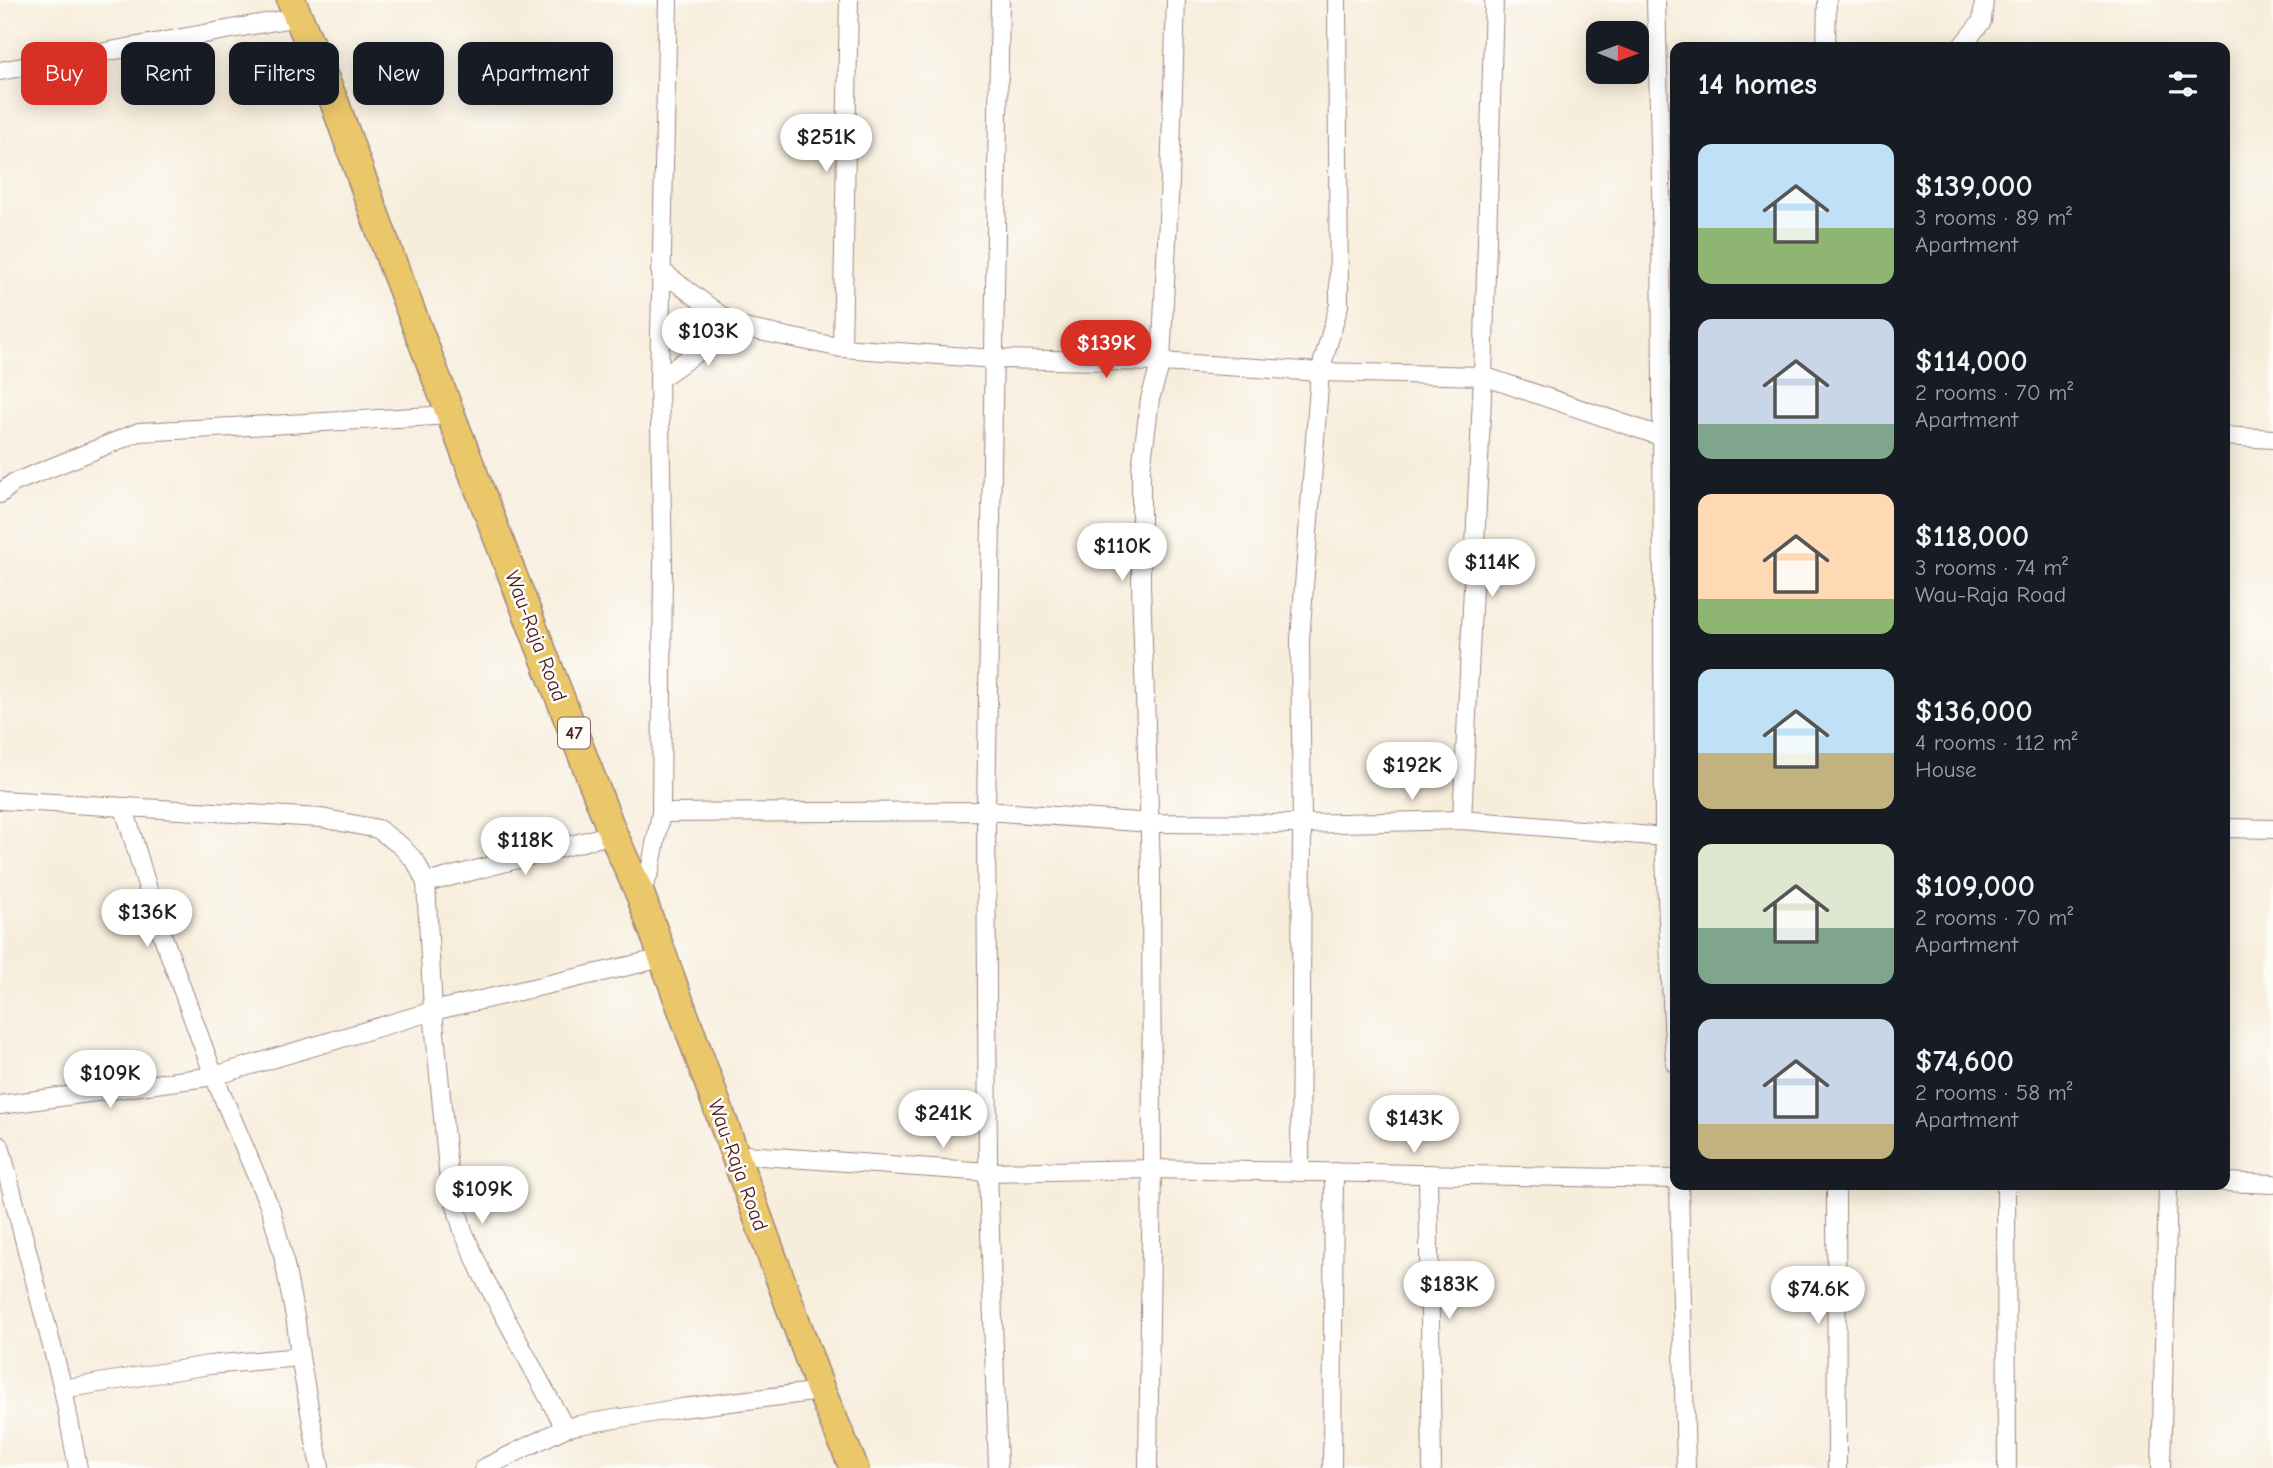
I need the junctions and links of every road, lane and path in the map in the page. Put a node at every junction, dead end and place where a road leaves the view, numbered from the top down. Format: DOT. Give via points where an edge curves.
graph roads {
  1 [pos="668,0"];
  2 [pos="849,0"];
  3 [pos="1000,0"];
  4 [pos="1175,0"];
  5 [pos="1337,0"];
  6 [pos="1494,0"];
  7 [pos="1656,0"];
  8 [pos="1827,0"];
  9 [pos="1984,0"];
  10 [pos="295,8"];
  11 [pos="1826,42"];
  12 [pos="1965,42"];
  13 [pos="0,71"];
  14 [pos="660,270"];
  15 [pos="735,326"];
  16 [pos="842,348"];
  17 [pos="995,359"];
  18 [pos="1161,362"];
  19 [pos="1320,372"];
  20 [pos="1483,376"];
  21 [pos="659,379"];
  22 [pos="452,415"];
  23 [pos="2230,436"];
  24 [pos="1669,437"];
  25 [pos="2273,439"];
  26 [pos="0,494"];
  27 [pos="0,800"];
  28 [pos="124,808"];
  29 [pos="986,811"];
  30 [pos="661,813"];
  31 [pos="1462,820"];
  32 [pos="1151,823"];
  33 [pos="1302,824"];
  34 [pos="2230,828"];
  35 [pos="2273,829"];
  36 [pos="613,834"];
  37 [pos="1670,837"];
  38 [pos="426,883"];
  39 [pos="640,894"];
  40 [pos="663,958"];
  41 [pos="433,1011"];
  42 [pos="214,1076"];
  43 [pos="0,1105"];
  44 [pos="0,1146"];
  45 [pos="733,1154"];
  46 [pos="1152,1169"];
  47 [pos="1300,1171"];
  48 [pos="988,1172"];
  49 [pos="1334,1172"];
  50 [pos="1428,1174"];
  51 [pos="1670,1180"];
  52 [pos="2230,1182"];
  53 [pos="2273,1184"];
  54 [pos="1679,1190"];
  55 [pos="1836,1190"];
  56 [pos="2006,1190"];
  57 [pos="2168,1190"];
  58 [pos="300,1357"];
  59 [pos="63,1390"];
  60 [pos="821,1391"];
  61 [pos="565,1428"];
  62 [pos="78,1468"];
  63 [pos="320,1468"];
  64 [pos="484,1468"];
  65 [pos="854,1468"];
  66 [pos="998,1468"];
  67 [pos="1148,1468"];
  68 [pos="1332,1468"];
  69 [pos="1432,1468"];
  70 [pos="1686,1468"];
  71 [pos="1838,1468"];
  72 [pos="2007,1468"];
  73 [pos="2161,1468"];
  1 -- 14 [label="street"];
  2 -- 16 [label="street"];
  3 -- 17 [label="street"];
  4 -- 18 [label="street"];
  5 -- 19 [label="street" via="1339,305"];
  6 -- 20 [label="street"];
  7 -- 24 [label="street"];
  8 -- 11 [label="street"];
  9 -- 12 [label="street" via="1982,21"];
  10 -- 13 [label="street"];
  10 -- 22 [label="main road, Wau-Raja Road / 47"];
  14 -- 15 [label="street"];
  14 -- 21 [label="street"];
  15 -- 16 [label="street"];
  15 -- 21 [label="street"];
  16 -- 17 [label="street"];
  17 -- 18 [label="street"];
  17 -- 29 [label="street"];
  18 -- 19 [label="street"];
  18 -- 32 [label="street" via="1150,399 1141,469"];
  19 -- 20 [label="street"];
  19 -- 33 [label="street" via="1300,640"];
  20 -- 24 [label="street"];
  20 -- 31 [label="street"];
  21 -- 30 [label="street"];
  22 -- 26 [label="street" via="139,432 13,484"];
  22 -- 36 [label="main road, Wau-Raja Road / 47"];
  23 -- 25 [label="street"];
  24 -- 37 [label="street"];
  27 -- 28 [label="street"];
  28 -- 38 [label="street" via="321,818 378,829 416,862"];
  28 -- 42 [label="street" via="158,923"];
  29 -- 30 [label="street"];
  29 -- 32 [label="street"];
  29 -- 48 [label="street"];
  30 -- 39 [label="street" via="650,871"];
  31 -- 33 [label="street"];
  31 -- 37 [label="street"];
  32 -- 33 [label="street"];
  32 -- 46 [label="street"];
  33 -- 47 [label="street"];
  34 -- 35 [label="street"];
  36 -- 38 [label="street"];
  36 -- 39 [label="main road, Wau-Raja Road / 47"];
  38 -- 41 [label="street"];
  39 -- 40 [label="main road, Wau-Raja Road / 47"];
  40 -- 41 [label="street"];
  40 -- 45 [label="main road, Wau-Raja Road / 47"];
  41 -- 42 [label="street"];
  41 -- 61 [label="street" via="449,1181 463,1231"];
  42 -- 43 [label="street"];
  42 -- 58 [label="street" via="271,1210"];
  44 -- 59 [label="street"];
  45 -- 48 [label="street"];
  45 -- 60 [label="main road, Wau-Raja Road / 47"];
  46 -- 47 [label="street"];
  46 -- 48 [label="street"];
  46 -- 67 [label="street"];
  47 -- 49 [label="street"];
  48 -- 66 [label="street"];
  49 -- 50 [label="street"];
  49 -- 68 [label="street"];
  50 -- 51 [label="street"];
  50 -- 69 [label="street"];
  52 -- 53 [label="street"];
  54 -- 70 [label="street"];
  55 -- 71 [label="street"];
  56 -- 72 [label="street"];
  57 -- 73 [label="street"];
  58 -- 59 [label="street" via="209,1366"];
  58 -- 63 [label="street"];
  59 -- 62 [label="street"];
  60 -- 61 [label="street"];
  60 -- 65 [label="main road, Wau-Raja Road / 47"];
  61 -- 64 [label="street"];
}
